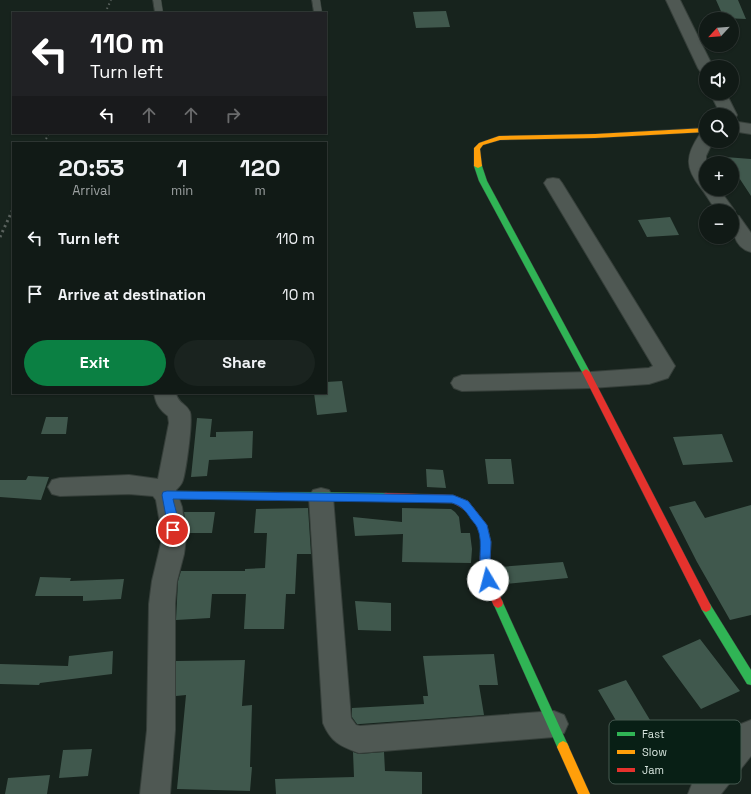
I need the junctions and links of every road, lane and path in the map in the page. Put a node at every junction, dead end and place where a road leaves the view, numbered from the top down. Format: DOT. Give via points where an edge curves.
graph roads {
  1 [pos="157,0"];
  2 [pos="316,0"];
  3 [pos="672,0"];
  4 [pos="159,12"];
  5 [pos="318,12"];
  6 [pos="702,60"];
  7 [pos="699,130"];
  8 [pos="701,148"];
  9 [pos="699,171"];
  10 [pos="553,183"];
  11 [pos="739,230"];
  12 [pos="751,246"];
  13 [pos="591,380"];
  14 [pos="462,383"];
  15 [pos="165,394"];
  16 [pos="60,487"];
  17 [pos="165,492"];
  18 [pos="321,496"];
  19 [pos="751,680"];
  20 [pos="554,724"];
  21 [pos="751,733"];
  22 [pos="741,746"];
  23 [pos="711,784"];
  24 [pos="155,794"];
  25 [pos="584,794"];
  26 [pos="703,794"];
  1 -- 4 [label="lane"];
  2 -- 5 [label="lane"];
  3 -- 6 [label="street"];
  7 -- 13 [label="street" via="499,138 481,144 476,149 476,164 483,181"];
  8 -- 9 [label="street" via="696,159"];
  10 -- 13 [label="street" via="664,366 660,373 649,376"];
  11 -- 12 [label="street"];
  13 -- 14 [label="street"];
  13 -- 19 [label="street" via="701,599"];
  15 -- 17 [label="street" via="167,402 179,413 180,424 171,480"];
  16 -- 17 [label="street" via="140,485"];
  17 -- 18 [label="street"];
  17 -- 24 [label="street" via="172,517 173,542 164,587 161,723"];
  18 -- 20 [label="street" via="453,499 465,504 482,525 486,542 485,562 488,580"];
  18 -- 20 [label="street" via="337,723 346,734 359,740"];
  20 -- 25 [label="street"];
  21 -- 22 [label="street"];
  23 -- 26 [label="street"];
}
